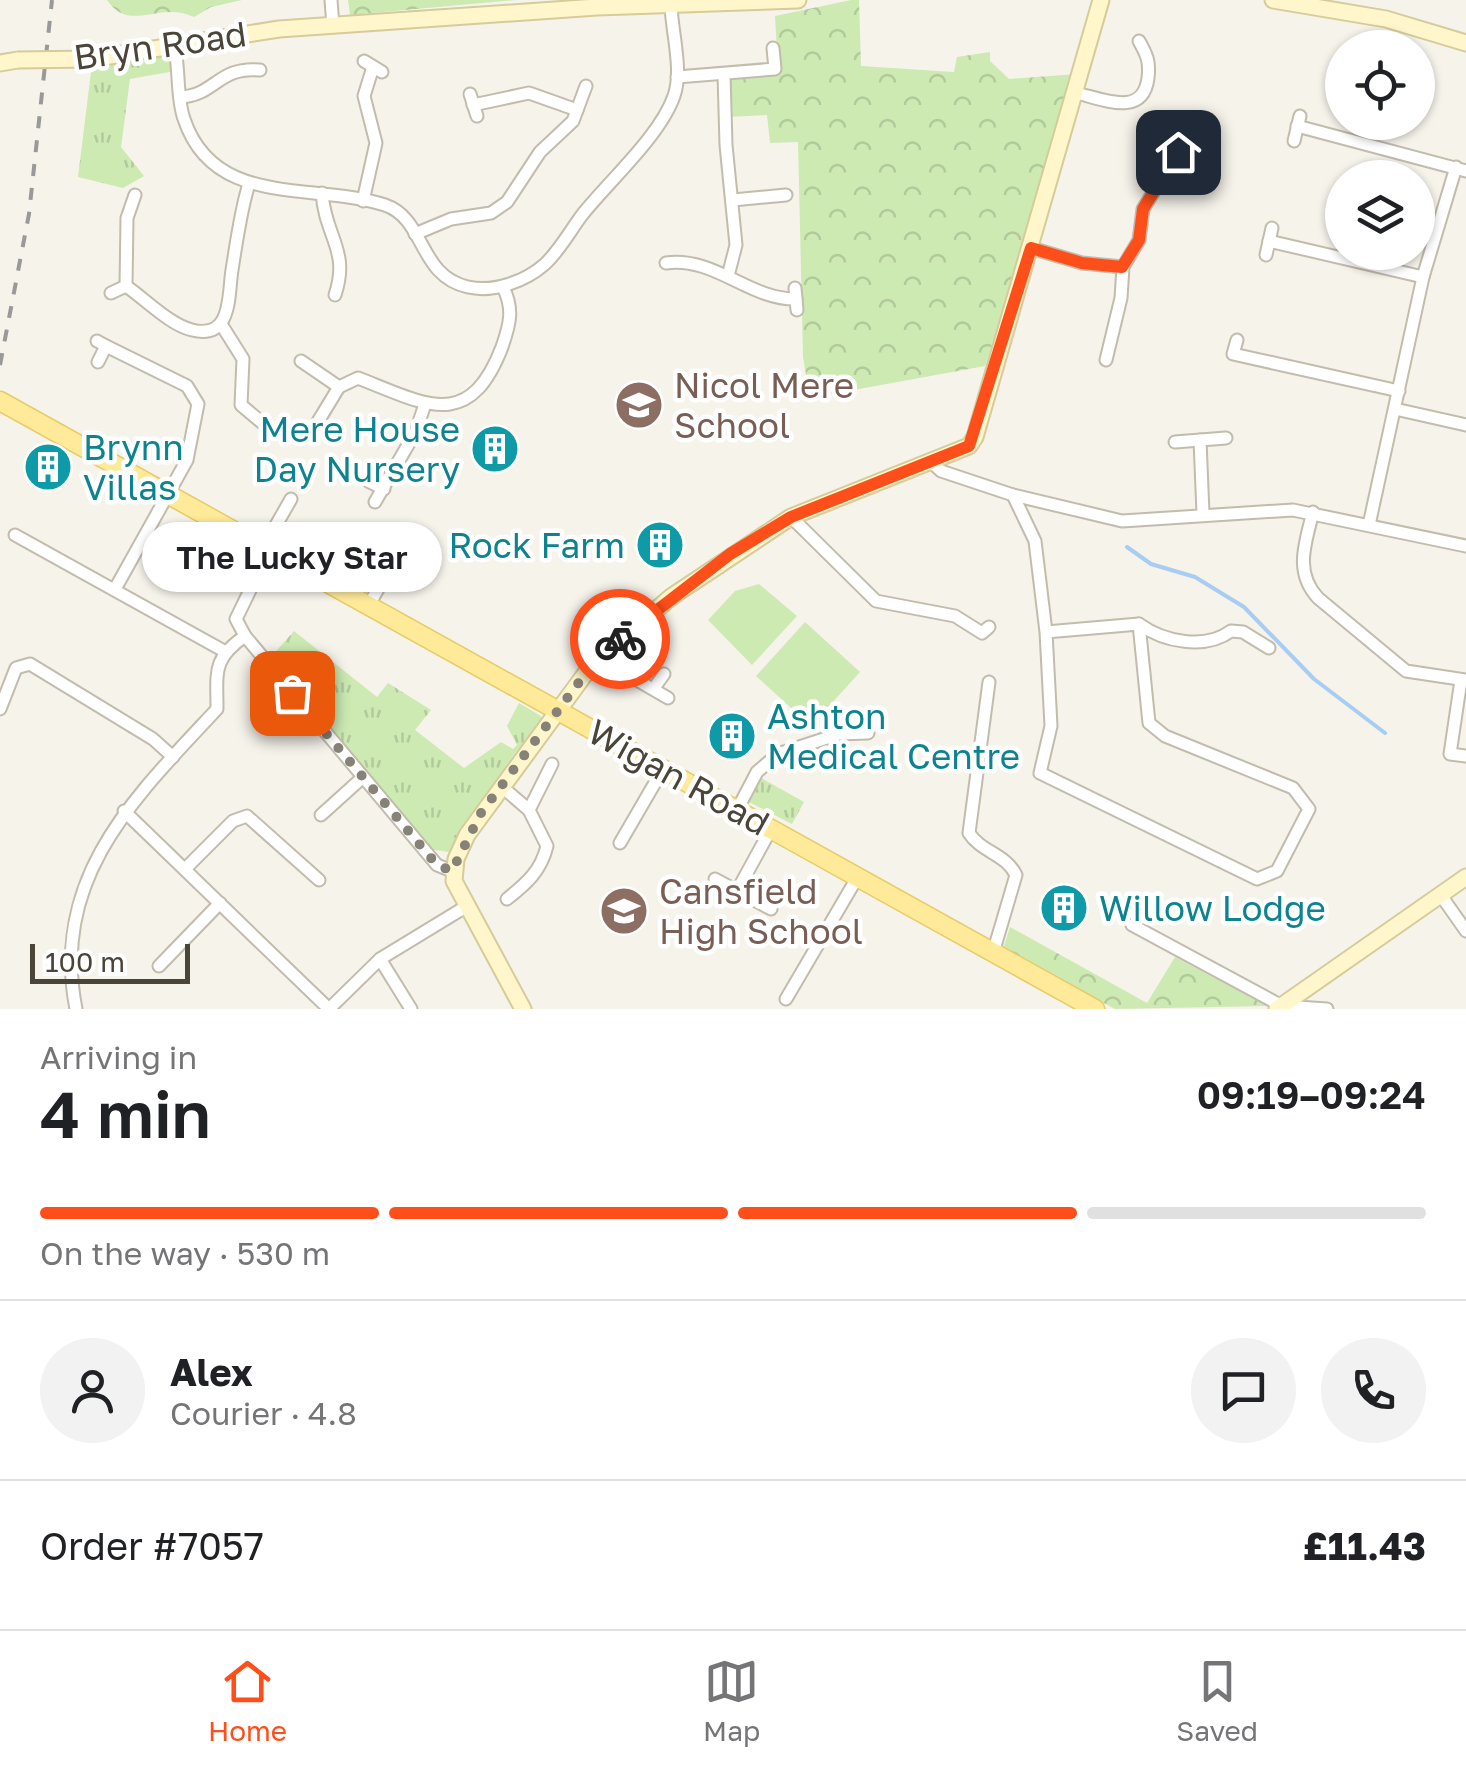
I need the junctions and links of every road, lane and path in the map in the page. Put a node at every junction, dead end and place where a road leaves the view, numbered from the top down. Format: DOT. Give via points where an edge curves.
graph roads {
  1 [pos="331,0"];
  2 [pos="798,0"];
  3 [pos="1101,0"];
  4 [pos="1273,0"];
  5 [pos="670,6"];
  6 [pos="333,26"];
  7 [pos="1139,41"];
  8 [pos="1466,43"];
  9 [pos="174,44"];
  10 [pos="773,48"];
  11 [pos="0,63"];
  12 [pos="373,67"];
  13 [pos="262,70"];
  14 [pos="724,74"];
  15 [pos="676,77"];
  16 [pos="586,86"];
  17 [pos="1076,93"];
  18 [pos="180,97"];
  19 [pos="473,105"];
  20 [pos="577,110"];
  21 [pos="1294,141"];
  22 [pos="1171,150"];
  23 [pos="1461,169"];
  24 [pos="250,184"];
  25 [pos="137,193"];
  26 [pos="322,193"];
  27 [pos="787,197"];
  28 [pos="363,200"];
  29 [pos="733,200"];
  30 [pos="415,234"];
  31 [pos="1031,248"];
  32 [pos="1266,255"];
  33 [pos="666,263"];
  34 [pos="1122,267"];
  35 [pos="728,276"];
  36 [pos="1423,277"];
  37 [pos="126,286"];
  38 [pos="503,287"];
  39 [pos="111,292"];
  40 [pos="334,295"];
  41 [pos="796,299"];
  42 [pos="221,324"];
  43 [pos="1237,340"];
  44 [pos="301,361"];
  45 [pos="98,362"];
  46 [pos="1106,363"];
  47 [pos="338,387"];
  48 [pos="1399,391"];
  49 [pos="2,403"];
  50 [pos="425,404"];
  51 [pos="1395,409"];
  52 [pos="1466,425"];
  53 [pos="268,426"];
  54 [pos="311,433"];
  55 [pos="1226,438"];
  56 [pos="1200,440"];
  57 [pos="1175,442"];
  58 [pos="931,462"];
  59 [pos="368,481"];
  60 [pos="384,489"];
  61 [pos="168,494"];
  62 [pos="1013,495"];
  63 [pos="290,499"];
  64 [pos="375,502"];
  65 [pos="1203,512"];
  66 [pos="1314,512"];
  67 [pos="791,517"];
  68 [pos="1369,525"];
  69 [pos="15,534"];
  70 [pos="1466,546"];
  71 [pos="266,550"];
  72 [pos="395,558"];
  73 [pos="116,589"];
  74 [pos="369,605"];
  75 [pos="1138,624"];
  76 [pos="989,627"];
  77 [pos="1046,632"];
  78 [pos="245,636"];
  79 [pos="1261,648"];
  80 [pos="224,651"];
  81 [pos="600,658"];
  82 [pos="664,674"];
  83 [pos="1463,680"];
  84 [pos="989,682"];
  85 [pos="654,688"];
  86 [pos="668,698"];
  87 [pos="0,709"];
  88 [pos="561,712"];
  89 [pos="868,733"];
  90 [pos="173,756"];
  91 [pos="1466,756"];
  92 [pos="552,764"];
  93 [pos="663,769"];
  94 [pos="362,778"];
  95 [pos="501,786"];
  96 [pos="528,810"];
  97 [pos="737,810"];
  98 [pos="124,811"];
  99 [pos="320,814"];
  100 [pos="772,829"];
  101 [pos="620,843"];
  102 [pos="186,869"];
  103 [pos="452,871"];
  104 [pos="1466,877"];
  105 [pos="858,878"];
  106 [pos="319,880"];
  107 [pos="715,880"];
  108 [pos="736,891"];
  109 [pos="1440,894"];
  110 [pos="507,899"];
  111 [pos="220,903"];
  112 [pos="467,906"];
  113 [pos="770,909"];
  114 [pos="1132,925"];
  115 [pos="1466,931"];
  116 [pos="993,953"];
  117 [pos="380,959"];
  118 [pos="159,966"];
  119 [pos="786,999"];
  120 [pos="1280,1007"];
  121 [pos="76,1009"];
  122 [pos="329,1009"];
  123 [pos="412,1009"];
  124 [pos="523,1009"];
  125 [pos="1095,1009"];
  126 [pos="1327,1009"];
  1 -- 6 [label="street"];
  2 -- 5 [label="street, Bryn Road"];
  3 -- 17 [label="street"];
  4 -- 8 [label="street" via="1386,20"];
  5 -- 6 [label="street, Bryn Road"];
  5 -- 15 [label="street"];
  6 -- 9 [label="street, Bryn Road"];
  7 -- 17 [label="street" via="1150,60 1140,100 1128,105"];
  9 -- 11 [label="street, Bryn Road, bridge" via="91,59"];
  9 -- 18 [label="street"];
  10 -- 14 [label="street" via="775,69"];
  12 -- 28 [label="street" via="364,96 376,143"];
  13 -- 18 [label="street" via="231,71 200,94"];
  14 -- 15 [label="street"];
  14 -- 29 [label="street"];
  15 -- 38 [label="street" via="666,115 545,264"];
  16 -- 20 [label="street"];
  17 -- 31 [label="street"];
  18 -- 24 [label="street" via="202,154"];
  19 -- 20 [label="street" via="530,93"];
  20 -- 30 [label="street" via="500,208"];
  21 -- 23 [label="street" via="1298,121"];
  22 -- 34 [label="street" via="1143,209 1139,240"];
  23 -- 36 [label="street"];
  24 -- 26 [label="street"];
  24 -- 42 [label="street" via="230,307"];
  25 -- 37 [label="street" via="127,218"];
  26 -- 28 [label="street"];
  26 -- 40 [label="street" via="324,223 343,270"];
  27 -- 29 [label="street"];
  28 -- 30 [label="street" via="392,208"];
  29 -- 35 [label="street" via="736,253"];
  30 -- 38 [label="street" via="430,263 451,280 479,289"];
  31 -- 34 [label="street"];
  31 -- 58 [label="street" via="976,437"];
  32 -- 36 [label="street" via="1271,234"];
  33 -- 35 [label="street" via="697,264"];
  34 -- 46 [label="street"];
  35 -- 41 [label="street"];
  36 -- 48 [label="street"];
  37 -- 39 [label="street"];
  37 -- 42 [label="street" via="188,329"];
  38 -- 50 [label="street" via="512,318 487,384 445,406"];
  42 -- 53 [label="street" via="243,359 241,405"];
  43 -- 48 [label="street" via="1234,354"];
  44 -- 47 [label="street"];
  45 -- 61 [label="street" via="102,343 187,386 197,399 187,460"];
  47 -- 50 [label="street" via="358,378"];
  47 -- 54 [label="street"];
  48 -- 51 [label="street"];
  49 -- 61 [label="main road, Wigan Road"];
  50 -- 60 [label="street"];
  51 -- 52 [label="street"];
  51 -- 68 [label="street"];
  55 -- 56 [label="street"];
  56 -- 57 [label="street"];
  56 -- 65 [label="street"];
  58 -- 62 [label="street"];
  58 -- 67 [label="street"];
  59 -- 60 [label="street"];
  60 -- 64 [label="street"];
  61 -- 71 [label="main road, Wigan Road"];
  61 -- 73 [label="street"];
  62 -- 65 [label="street" via="1122,521"];
  62 -- 77 [label="street" via="1034,541"];
  63 -- 71 [label="street"];
  65 -- 66 [label="street"];
  66 -- 68 [label="street"];
  66 -- 83 [label="street" via="1302,565 1312,592 1406,671"];
  67 -- 76 [label="street" via="876,601 954,616 982,633"];
  67 -- 81 [label="street" via="671,597"];
  68 -- 70 [label="street"];
  69 -- 73 [label="street"];
  71 -- 74 [label="main road, Wigan Road"];
  71 -- 78 [label="street" via="236,619"];
  72 -- 74 [label="street"];
  73 -- 80 [label="street"];
  74 -- 88 [label="main road, Wigan Road"];
  75 -- 77 [label="street"];
  75 -- 77 [label="street" via="1148,722 1165,736 1305,797 1309,809 1288,857 1263,879 1043,776 1039,767 1051,726"];
  75 -- 79 [label="street" via="1170,638 1217,641 1230,630 1243,632"];
  78 -- 80 [label="street"];
  78 -- 94 [label="street"];
  80 -- 90 [label="street" via="217,709"];
  81 -- 85 [label="street"];
  81 -- 88 [label="street"];
  82 -- 85 [label="street"];
  83 -- 91 [label="street" via="1450,754"];
  84 -- 116 [label="street" via="970,833 1016,874"];
  85 -- 86 [label="street"];
  87 -- 90 [label="street" via="20,664 30,664"];
  88 -- 93 [label="main road, Wigan Road"];
  88 -- 95 [label="street"];
  89 -- 97 [label="street" via="839,734 778,754 757,772"];
  90 -- 98 [label="street"];
  92 -- 96 [label="street"];
  93 -- 97 [label="main road, Wigan Road"];
  93 -- 101 [label="street"];
  94 -- 99 [label="street"];
  94 -- 103 [label="street" via="437,865"];
  95 -- 96 [label="street"];
  95 -- 103 [label="street"];
  96 -- 110 [label="street" via="547,846 543,863"];
  97 -- 100 [label="main road, Wigan Road"];
  98 -- 102 [label="street"];
  98 -- 121 [label="street" via="102,844 80,902 71,966"];
  100 -- 105 [label="main road, Wigan Road"];
  100 -- 108 [label="street"];
  102 -- 106 [label="street" via="233,821 247,816"];
  102 -- 111 [label="street"];
  103 -- 112 [label="street"];
  104 -- 109 [label="street"];
  105 -- 116 [label="main road, Wigan Road"];
  105 -- 119 [label="street"];
  107 -- 108 [label="street"];
  108 -- 113 [label="street"];
  109 -- 115 [label="street"];
  109 -- 120 [label="street"];
  111 -- 118 [label="street"];
  111 -- 122 [label="street"];
  112 -- 117 [label="street"];
  112 -- 124 [label="street"];
  114 -- 120 [label="street"];
  116 -- 125 [label="main road, Wigan Road"];
  117 -- 122 [label="street"];
  117 -- 123 [label="street"];
  120 -- 126 [label="street"];
}
